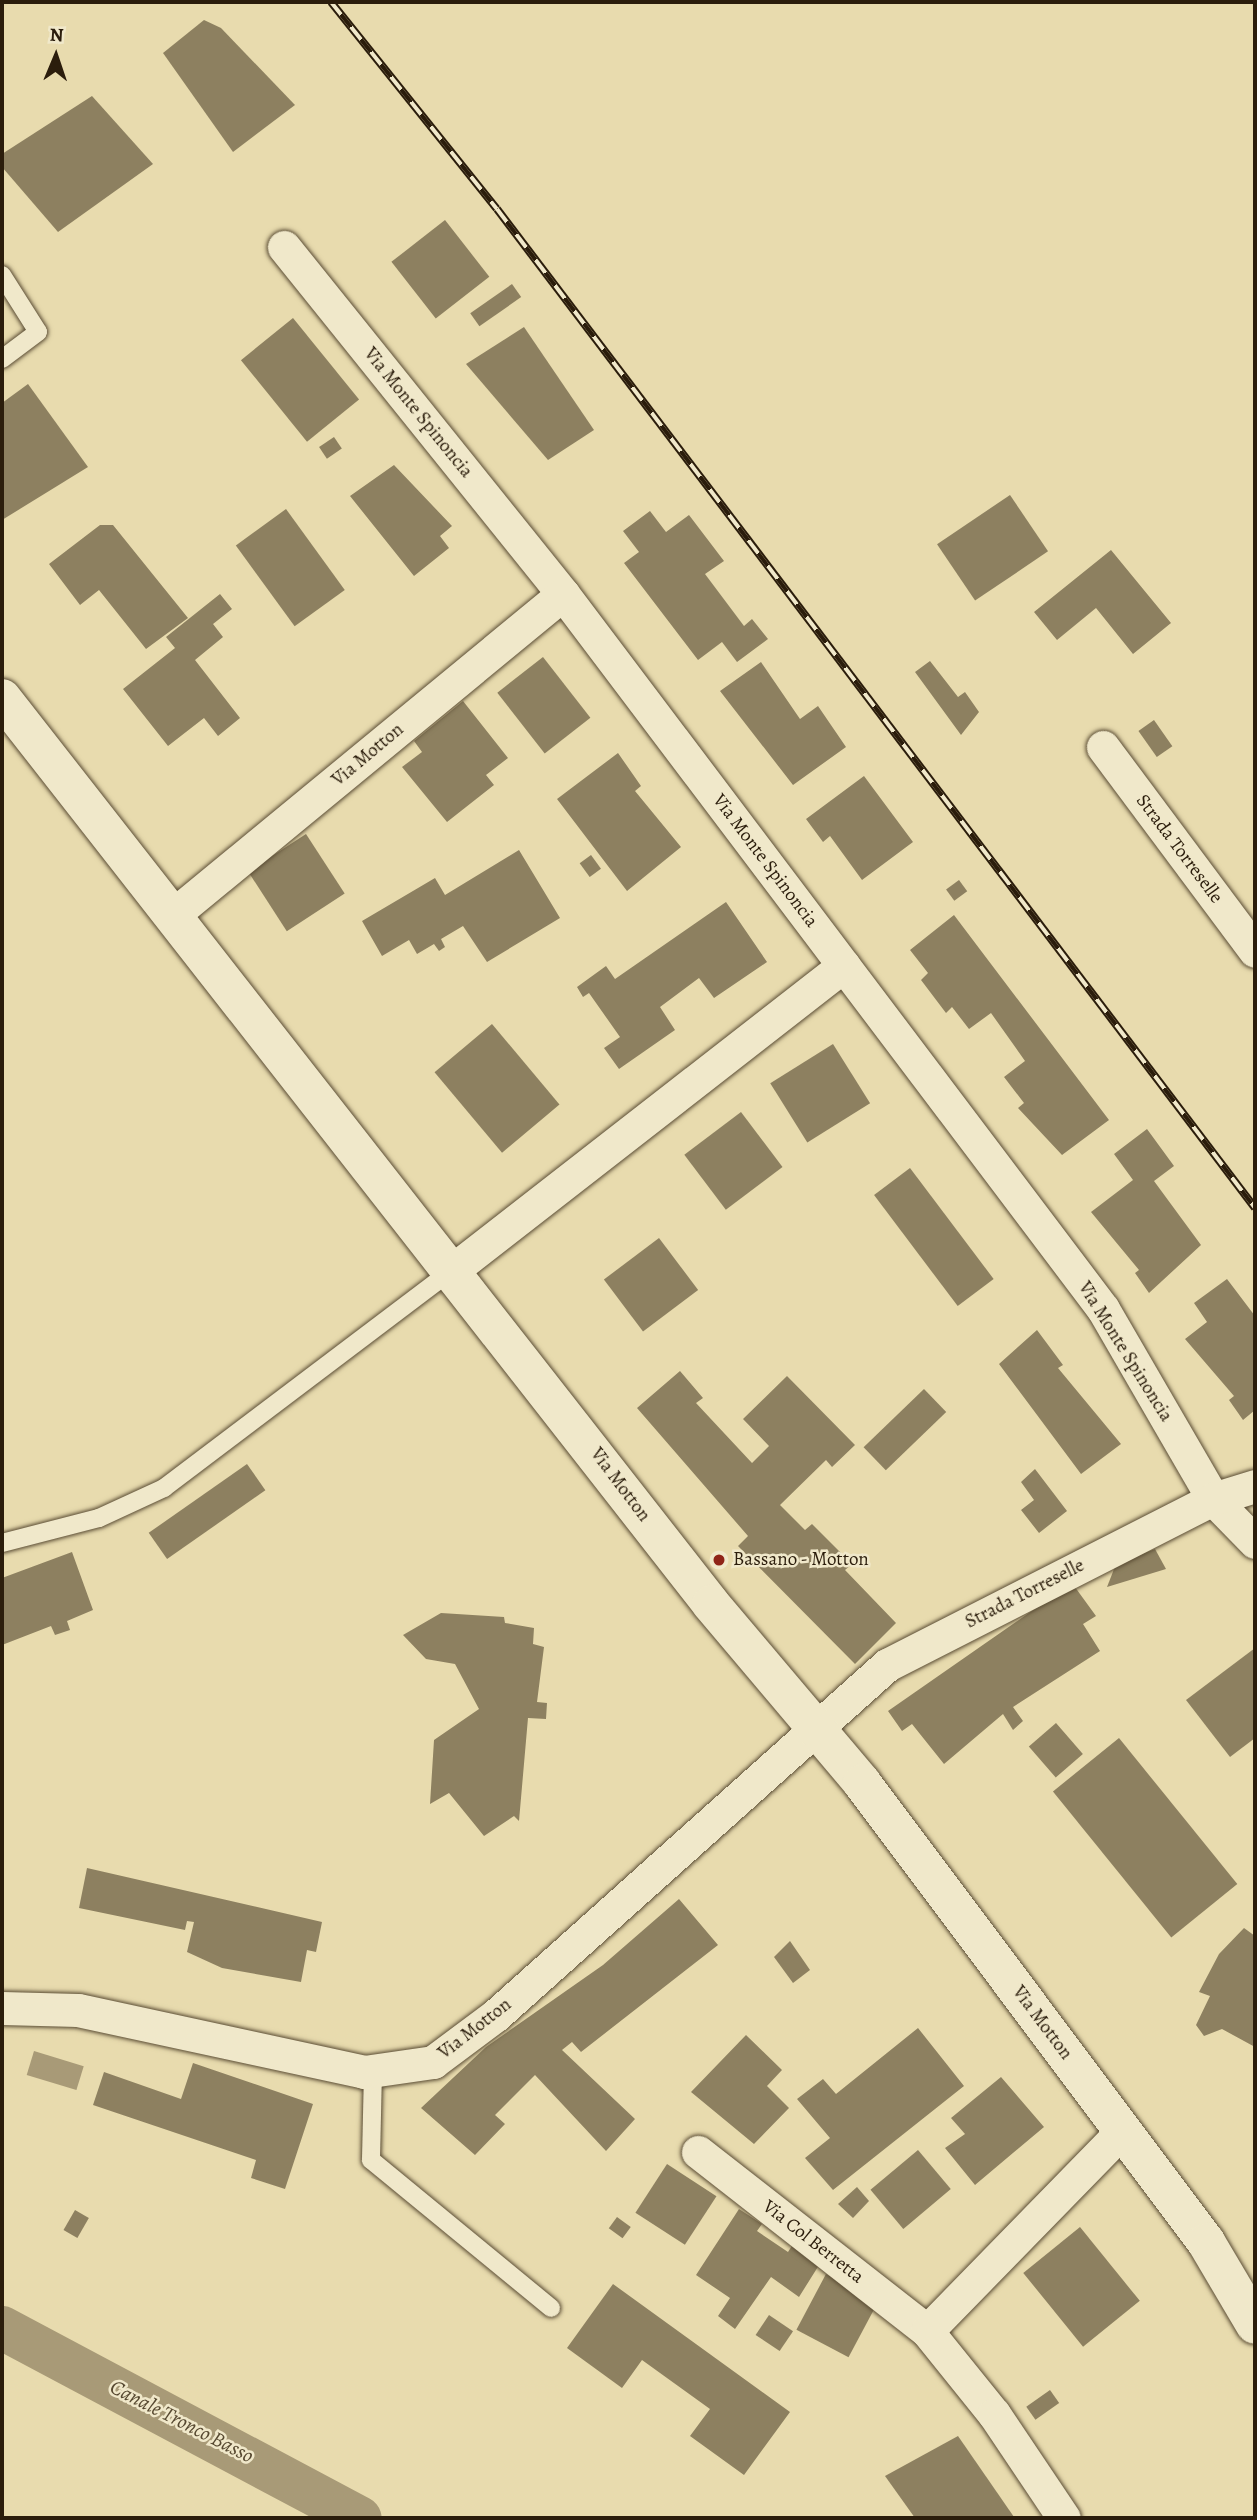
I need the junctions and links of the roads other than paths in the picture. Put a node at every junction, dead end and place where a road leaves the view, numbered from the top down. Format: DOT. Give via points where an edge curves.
graph roads {
  1 [pos="284,247"];
  2 [pos="2,275"];
  3 [pos="2,359"];
  4 [pos="563,594"];
  5 [pos="2,698"];
  6 [pos="1103,747"];
  7 [pos="173,915"];
  8 [pos="1255,951"];
  9 [pos="844,965"];
  10 [pos="454,1269"];
  11 [pos="1255,1486"];
  12 [pos="1213,1499"];
  13 [pos="1255,1542"];
  14 [pos="2,1543"];
  15 [pos="814,1732"];
  16 [pos="2,2008"];
  17 [pos="373,2071"];
  18 [pos="1122,2131"];
  19 [pos="698,2152"];
  20 [pos="551,2308"];
  21 [pos="1255,2325"];
  22 [pos="927,2331"];
  23 [pos="1064,2518"];
  1 -- 4 [label="street, Via Monte Spinoncia"];
  2 -- 3 [label="lane" via="38,332"];
  4 -- 7 [label="street, Via Motton"];
  4 -- 9 [label="street, Via Monte Spinoncia"];
  5 -- 7 [label="main road, Via Motton"];
  6 -- 8 [label="street, Strada Torreselle"];
  7 -- 10 [label="main road, Via Motton"];
  9 -- 10 [label="street"];
  9 -- 12 [label="street, Via Monte Spinoncia" via="1103,1309"];
  10 -- 14 [label="lane" via="164,1488 99,1518"];
  10 -- 15 [label="main road, Via Motton"];
  11 -- 12 [label="street, Strada Torreselle"];
  12 -- 13 [label="street, Via Monte Spinoncia"];
  12 -- 15 [label="street, Strada Torreselle" via="887,1665"];
  15 -- 17 [label="street, Via Motton" via="496,2015 433,2062"];
  15 -- 18 [label="main road, Via Motton" via="862,1783"];
  16 -- 17 [label="street, Via Motton" via="78,2010"];
  17 -- 20 [label="lane" via="371,2160"];
  18 -- 21 [label="main road, Via Motton" via="1206,2242"];
  18 -- 22 [label="street"];
  19 -- 22 [label="street, Via Col Berretta"];
  22 -- 23 [label="street, Via Col Berretta"];
}
